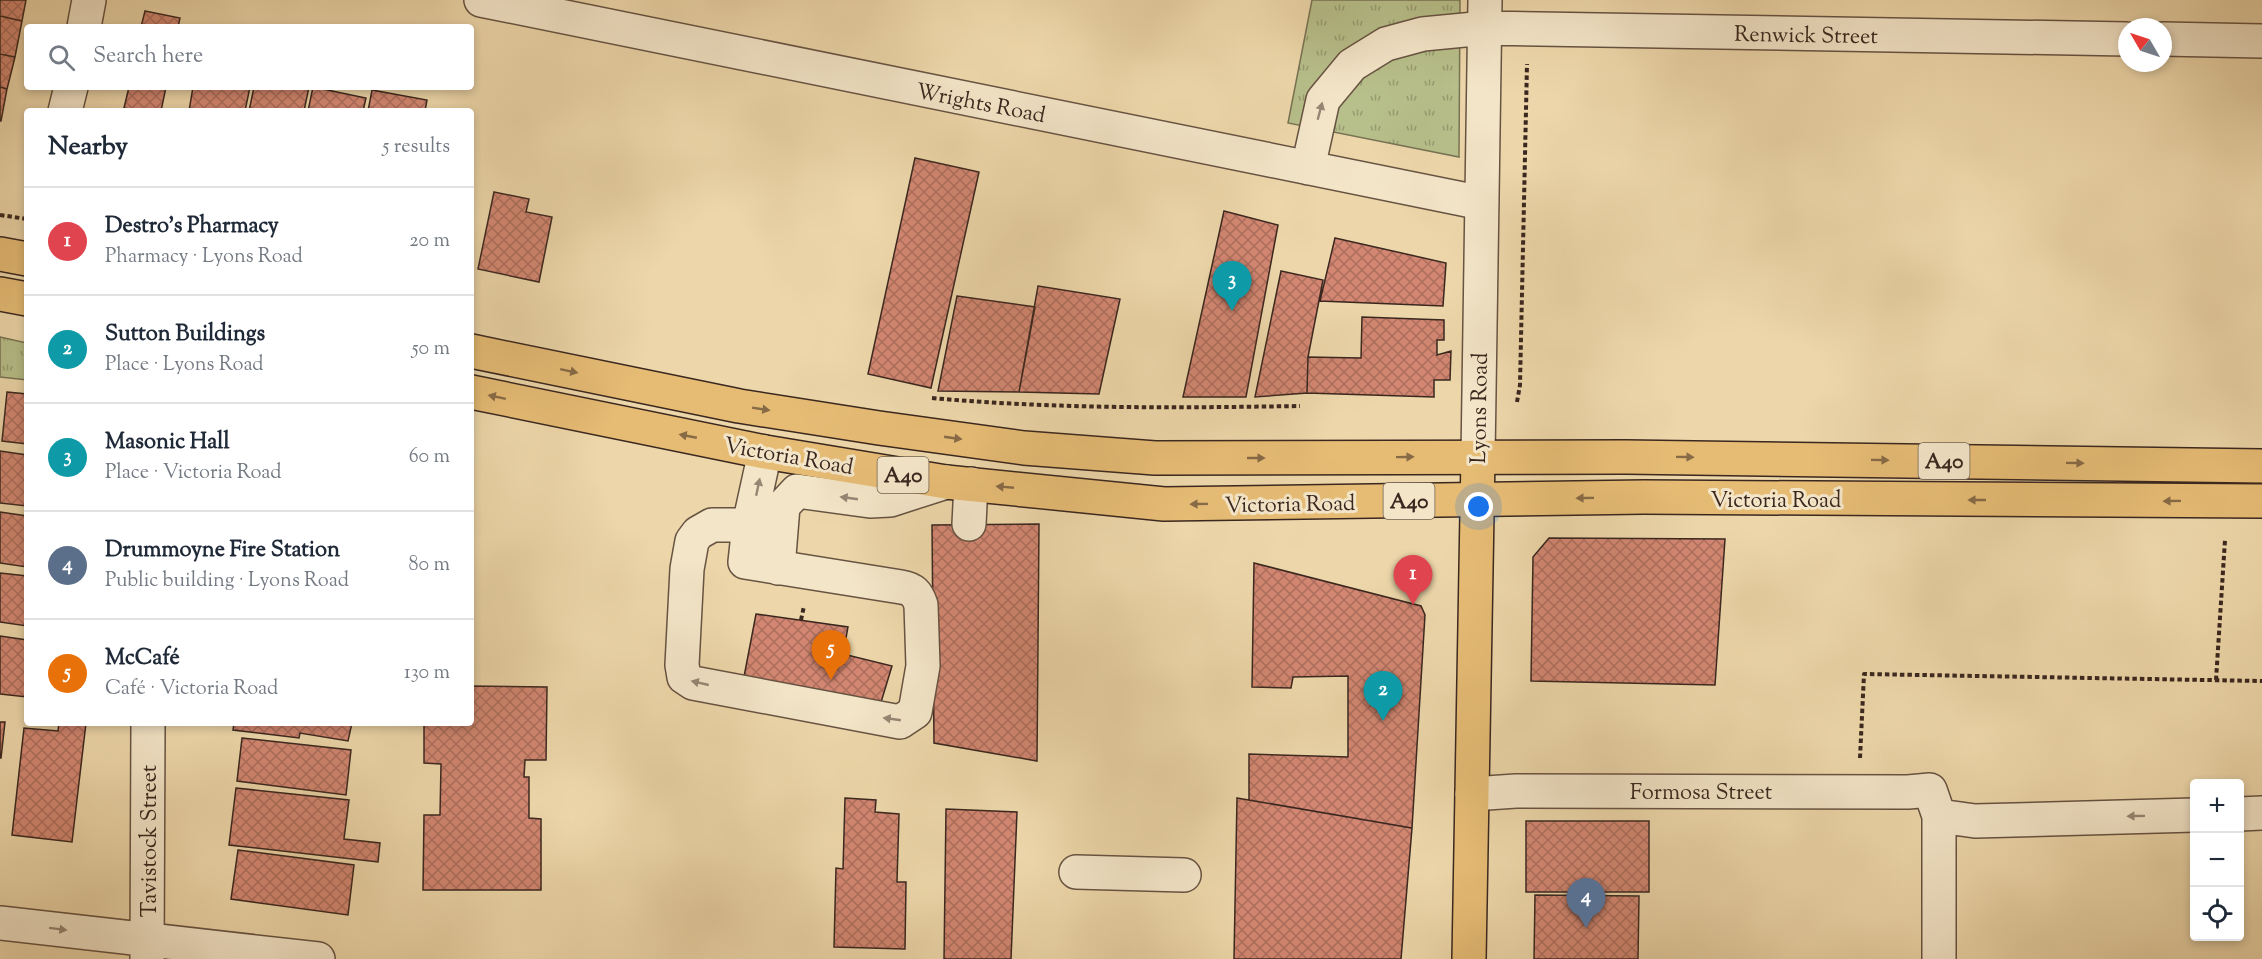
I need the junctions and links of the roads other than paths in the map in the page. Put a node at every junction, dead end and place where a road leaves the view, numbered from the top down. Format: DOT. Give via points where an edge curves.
graph roads {
  1 [pos="89,0"];
  2 [pos="481,0"];
  3 [pos="1485,14"];
  4 [pos="85,24"];
  5 [pos="2118,39"];
  6 [pos="2172,39"];
  7 [pos="2262,41"];
  8 [pos="70,90"];
  9 [pos="66,108"];
  10 [pos="1308,168"];
  11 [pos="1482,203"];
  12 [pos="0,254"];
  13 [pos="24,258"];
  14 [pos="0,294"];
  15 [pos="24,298"];
  16 [pos="474,352"];
  17 [pos="474,393"];
  18 [pos="765,452"];
  19 [pos="1478,457"];
  20 [pos="2262,466"];
  21 [pos="958,483"];
  22 [pos="1477,500"];
  23 [pos="2262,501"];
  24 [pos="969,524"];
  25 [pos="749,525"];
  26 [pos="778,568"];
  27 [pos="148,726"];
  28 [pos="1472,794"];
  29 [pos="1935,803"];
  30 [pos="2262,813"];
  31 [pos="2244,814"];
  32 [pos="2190,815"];
  33 [pos="1076,872"];
  34 [pos="1184,875"];
  35 [pos="0,923"];
  36 [pos="147,949"];
  37 [pos="318,959"];
  38 [pos="1469,959"];
  39 [pos="1939,959"];
  1 -- 4 [label="street"];
  2 -- 10 [label="street, Wrights Road"];
  3 -- 5 [label="street, Renwick Street" via="1527,29"];
  10 -- 3 [label="street, Renwick Street, one-way" via="1323,100 1352,65 1386,44"];
  3 -- 11 [label="street, Lyons Road"];
  6 -- 7 [label="street"];
  8 -- 9 [label="street"];
  10 -- 11 [label="street, Wrights Road"];
  11 -- 19 [label="street, Lyons Road"];
  12 -- 13 [label="main road"];
  14 -- 15 [label="main road"];
  16 -- 19 [label="main road, Victoria Road / A40, one-way" via="739,406 1024,448 1155,458"];
  18 -- 17 [label="main road, Victoria Road / A40, one-way"];
  18 -- 21 [label="main road, Victoria Road / A40"];
  25 -- 18 [label="street, one-way"];
  19 -- 20 [label="main road, Victoria Road / A40, one-way"];
  19 -- 22 [label="main road, Lyons Road"];
  22 -- 21 [label="main road, Victoria Road / A40, one-way" via="1164,504"];
  21 -- 24 [label="street"];
  21 -- 26 [label="street, one-way" via="880,501 797,491 783,506"];
  23 -- 22 [label="main road, Victoria Road / A40, one-way" via="1644,497"];
  22 -- 28 [label="main road, Lyons Road"];
  25 -- 26 [label="street" via="745,562"];
  26 -- 25 [label="street, one-way" via="912,589 918,595 923,666 915,712 900,722 693,683 684,677 681,665 692,541 712,525"];
  27 -- 36 [label="street, Tavistock Street"];
  28 -- 29 [label="street, Formosa Street" via="1908,792"];
  28 -- 38 [label="main road, Lyons Road"];
  32 -- 29 [label="street, Formosa Street, one-way" via="1975,821"];
  29 -- 39 [label="street"];
  30 -- 31 [label="street"];
  33 -- 34 [label="street"];
  35 -- 36 [label="street, one-way"];
  36 -- 37 [label="street"];
}
